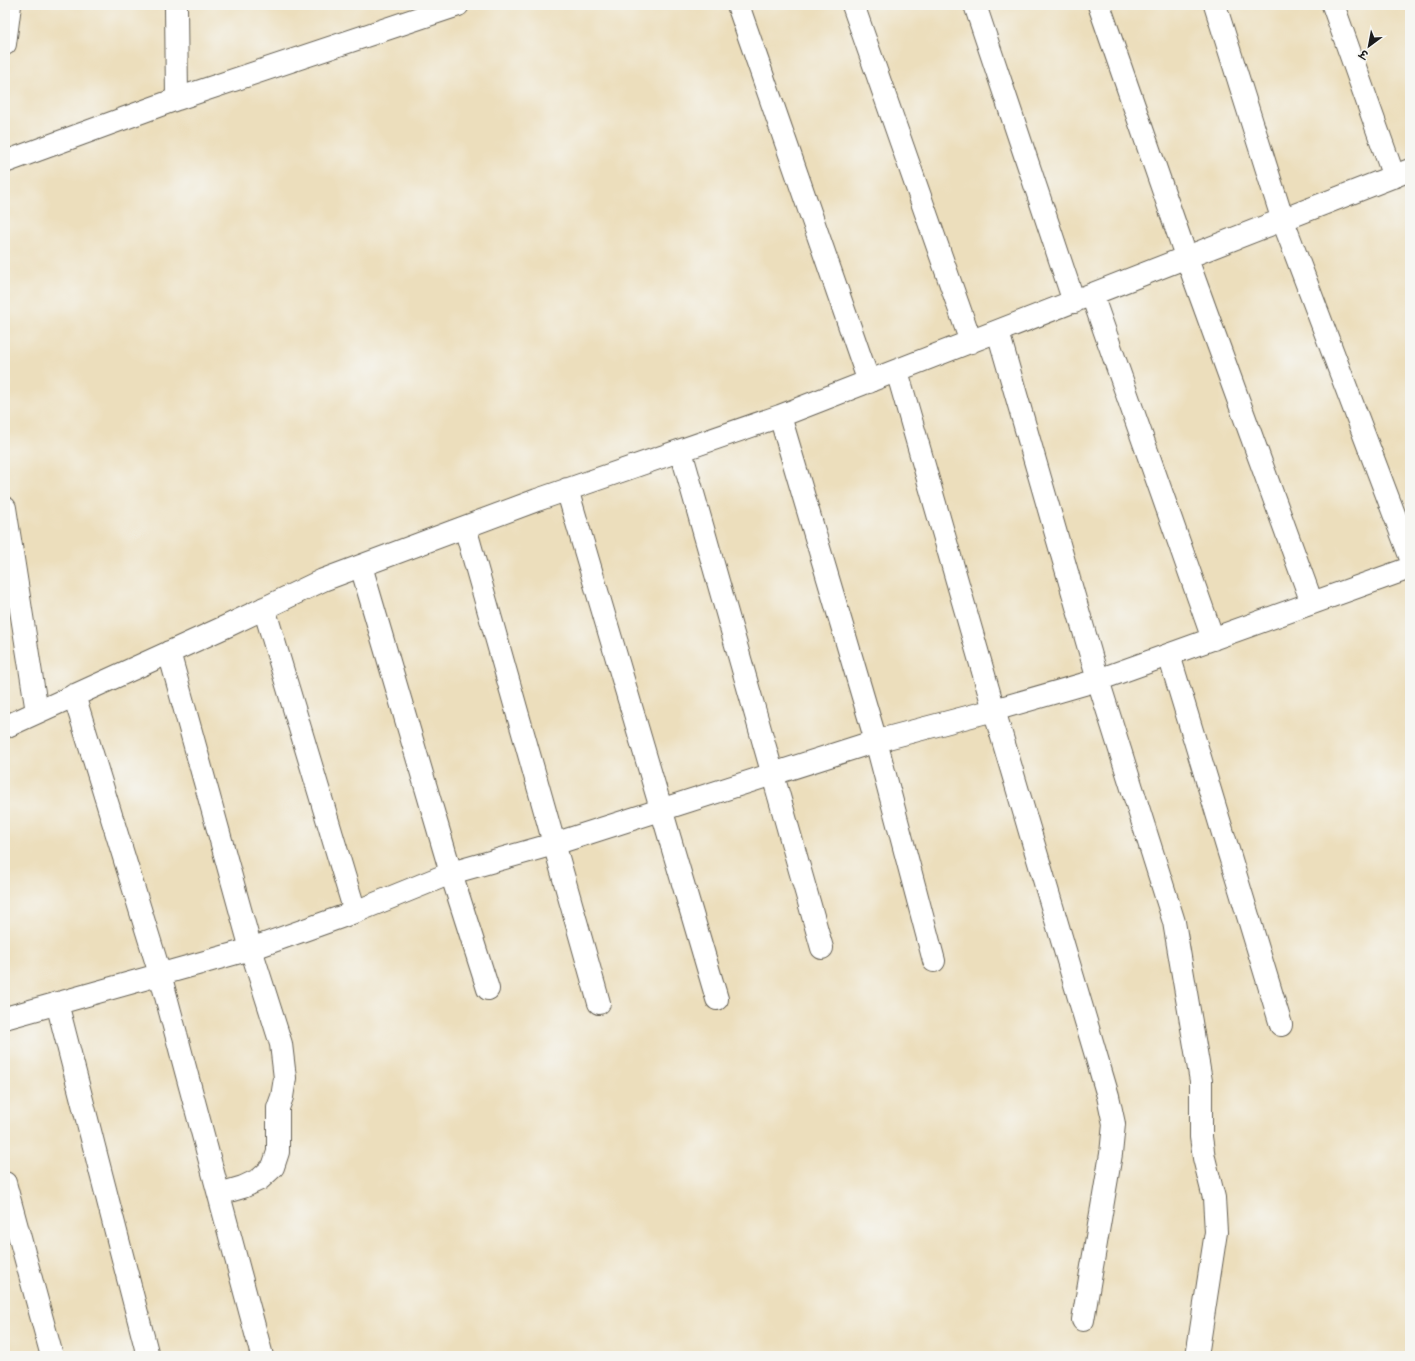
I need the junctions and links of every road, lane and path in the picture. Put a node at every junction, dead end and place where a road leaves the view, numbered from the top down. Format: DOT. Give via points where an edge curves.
graph roads {
  1 [pos="10,5"];
  2 [pos="176,5"];
  3 [pos="458,5"];
  4 [pos="738,5"];
  5 [pos="853,5"];
  6 [pos="975,5"];
  7 [pos="1099,5"];
  8 [pos="1215,5"];
  9 [pos="1333,5"];
  10 [pos="5,44"];
  11 [pos="176,99"];
  12 [pos="5,162"];
  13 [pos="1402,174"];
  14 [pos="1283,221"];
  15 [pos="1187,258"];
  16 [pos="1083,299"];
  17 [pos="998,332"];
  18 [pos="971,342"];
  19 [pos="897,371"];
  20 [pos="869,382"];
  21 [pos="780,416"];
  22 [pos="681,452"];
  23 [pos="567,489"];
  24 [pos="5,508"];
  25 [pos="465,526"];
  26 [pos="1410,556"];
  27 [pos="361,566"];
  28 [pos="1410,568"];
  29 [pos="1312,603"];
  30 [pos="264,608"];
  31 [pos="1213,639"];
  32 [pos="169,652"];
  33 [pos="1169,655"];
  34 [pos="1098,680"];
  35 [pos="74,696"];
  36 [pos="994,710"];
  37 [pos="37,712"];
  38 [pos="5,727"];
  39 [pos="876,741"];
  40 [pos="773,774"];
  41 [pos="661,810"];
  42 [pos="554,844"];
  43 [pos="451,873"];
  44 [pos="355,912"];
  45 [pos="822,948"];
  46 [pos="250,949"];
  47 [pos="934,961"];
  48 [pos="160,974"];
  49 [pos="488,989"];
  50 [pos="717,999"];
  51 [pos="57,1003"];
  52 [pos="599,1003"];
  53 [pos="5,1018"];
  54 [pos="1281,1025"];
  55 [pos="5,1183"];
  56 [pos="219,1194"];
  57 [pos="1083,1320"];
  58 [pos="52,1356"];
  59 [pos="148,1356"];
  60 [pos="262,1356"];
  61 [pos="1197,1356"];
  1 -- 10 [label="street"];
  2 -- 11 [label="street"];
  3 -- 11 [label="street"];
  4 -- 20 [label="street"];
  5 -- 18 [label="street"];
  6 -- 16 [label="street"];
  7 -- 15 [label="street"];
  8 -- 14 [label="street"];
  9 -- 13 [label="street"];
  11 -- 12 [label="street"];
  13 -- 14 [label="street"];
  14 -- 15 [label="street"];
  14 -- 26 [label="street"];
  15 -- 16 [label="street"];
  15 -- 29 [label="street"];
  16 -- 17 [label="street"];
  16 -- 31 [label="street"];
  17 -- 18 [label="street"];
  17 -- 34 [label="street"];
  18 -- 19 [label="street"];
  19 -- 20 [label="street"];
  19 -- 36 [label="street"];
  20 -- 21 [label="street"];
  21 -- 22 [label="street"];
  21 -- 39 [label="street"];
  22 -- 23 [label="street"];
  22 -- 40 [label="street"];
  23 -- 25 [label="street"];
  23 -- 41 [label="street"];
  24 -- 37 [label="street"];
  25 -- 27 [label="street"];
  25 -- 42 [label="street"];
  27 -- 30 [label="street" via="323,580"];
  27 -- 43 [label="street"];
  28 -- 29 [label="street"];
  29 -- 31 [label="street"];
  30 -- 32 [label="street"];
  30 -- 44 [label="street"];
  31 -- 33 [label="street"];
  32 -- 35 [label="street"];
  32 -- 46 [label="street"];
  33 -- 34 [label="street"];
  33 -- 54 [label="street"];
  34 -- 36 [label="street"];
  34 -- 61 [label="street" via="1174,922 1201,1081 1201,1137 1214,1198 1216,1232"];
  35 -- 37 [label="street"];
  35 -- 48 [label="street"];
  36 -- 39 [label="street"];
  36 -- 57 [label="street" via="1099,1062 1114,1124"];
  37 -- 38 [label="street"];
  39 -- 40 [label="street"];
  39 -- 47 [label="street"];
  40 -- 41 [label="street"];
  40 -- 45 [label="street"];
  41 -- 42 [label="street"];
  41 -- 50 [label="street"];
  42 -- 43 [label="street"];
  42 -- 52 [label="street"];
  43 -- 44 [label="street"];
  43 -- 49 [label="street"];
  44 -- 46 [label="street"];
  46 -- 48 [label="street"];
  46 -- 56 [label="street" via="281,1044 284,1062 286,1078 278,1108 278,1152 272,1167 260,1179"];
  48 -- 51 [label="street"];
  48 -- 56 [label="street"];
  51 -- 53 [label="street"];
  51 -- 59 [label="street"];
  55 -- 58 [label="street"];
  56 -- 60 [label="street"];
}
